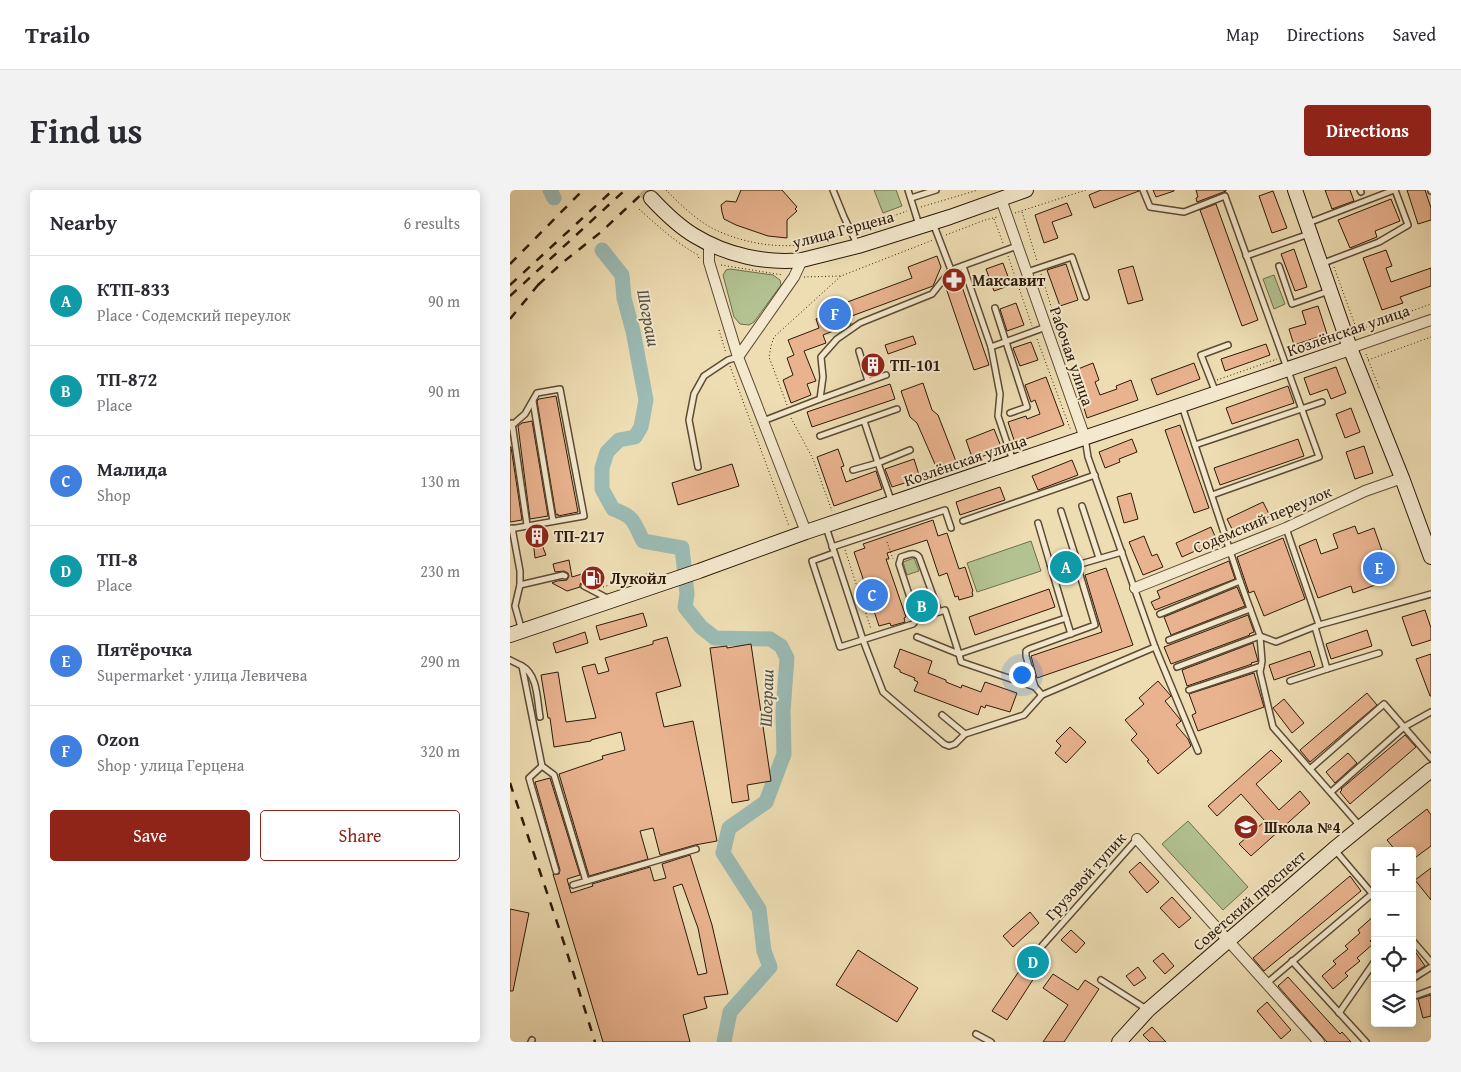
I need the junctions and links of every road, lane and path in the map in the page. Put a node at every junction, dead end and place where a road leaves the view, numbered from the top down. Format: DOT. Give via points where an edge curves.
graph roads {
  1 [pos="666,190"];
  2 [pos="833,190"];
  3 [pos="908,190"];
  4 [pos="936,190"];
  5 [pos="978,190"];
  6 [pos="1026,190"];
  7 [pos="1143,190"];
  8 [pos="1295,190"];
  9 [pos="1394,190"];
  10 [pos="651,198"];
  11 [pos="910,198"];
  12 [pos="1001,199"];
  13 [pos="639,209"];
  14 [pos="914,209"];
  15 [pos="1022,212"];
  16 [pos="927,224"];
  17 [pos="1308,228"];
  18 [pos="850,231"];
  19 [pos="709,244"];
  20 [pos="858,246"];
  21 [pos="1018,246"];
  22 [pos="1246,256"];
  23 [pos="802,260"];
  24 [pos="1326,262"];
  25 [pos="700,264"];
  26 [pos="963,266"];
  27 [pos="1280,266"];
  28 [pos="1039,268"];
  29 [pos="951,270"];
  30 [pos="1027,273"];
  31 [pos="1330,290"];
  32 [pos="1086,297"];
  33 [pos="995,308"];
  34 [pos="1431,320"];
  35 [pos="1046,327"];
  36 [pos="720,331"];
  37 [pos="1006,342"];
  38 [pos="1228,345"];
  39 [pos="1356,346"];
  40 [pos="991,347"];
  41 [pos="859,351"];
  42 [pos="1065,352"];
  43 [pos="733,358"];
  44 [pos="1287,370"];
  45 [pos="886,375"];
  46 [pos="868,381"];
  47 [pos="1216,394"];
  48 [pos="1382,396"];
  49 [pos="820,399"];
  50 [pos="533,400"];
  51 [pos="1322,402"];
  52 [pos="1182,405"];
  53 [pos="1302,408"];
  54 [pos="897,409"];
  55 [pos="1010,413"];
  56 [pos="763,421"];
  57 [pos="864,421"];
  58 [pos="511,425"];
  59 [pos="820,436"];
  60 [pos="1085,438"];
  61 [pos="1195,444"];
  62 [pos="910,450"];
  63 [pos="1014,462"];
  64 [pos="878,463"];
  65 [pos="698,467"];
  66 [pos="853,470"];
  67 [pos="1095,475"];
  68 [pos="1402,478"];
  69 [pos="1212,495"];
  70 [pos="892,503"];
  71 [pos="1082,506"];
  72 [pos="1061,512"];
  73 [pos="553,521"];
  74 [pos="962,521"];
  75 [pos="1038,523"];
  76 [pos="527,525"];
  77 [pos="789,526"];
  78 [pos="825,526"];
  79 [pos="511,528"];
  80 [pos="951,528"];
  81 [pos="1286,528"];
  82 [pos="806,532"];
  83 [pos="887,542"];
  84 [pos="843,544"];
  85 [pos="832,547"];
  86 [pos="1230,550"];
  87 [pos="1122,552"];
  88 [pos="834,553"];
  89 [pos="1075,555"];
  90 [pos="1431,557"];
  91 [pos="1099,558"];
  92 [pos="899,564"];
  93 [pos="1050,564"];
  94 [pos="1077,564"];
  95 [pos="566,576"];
  96 [pos="658,580"];
  97 [pos="1240,581"];
  98 [pos="520,585"];
  99 [pos="584,586"];
  100 [pos="1135,588"];
  101 [pos="593,590"];
  102 [pos="1431,594"];
  103 [pos="612,600"];
  104 [pos="1250,609"];
  105 [pos="939,612"];
  106 [pos="1160,614"];
  107 [pos="1066,618"];
  108 [pos="917,619"];
  109 [pos="1317,626"];
  110 [pos="516,633"];
  111 [pos="1071,634"];
  112 [pos="1260,636"];
  113 [pos="874,637"];
  114 [pos="917,637"];
  115 [pos="863,640"];
  116 [pos="1169,640"];
  117 [pos="1155,647"];
  118 [pos="1379,653"];
  119 [pos="959,654"];
  120 [pos="510,660"];
  121 [pos="522,666"];
  122 [pos="1261,666"];
  123 [pos="1177,667"];
  124 [pos="1327,669"];
  125 [pos="1290,681"];
  126 [pos="1035,688"];
  127 [pos="1189,690"];
  128 [pos="1042,695"];
  129 [pos="1431,712"];
  130 [pos="942,715"];
  131 [pos="540,717"];
  132 [pos="1404,727"];
  133 [pos="965,734"];
  134 [pos="1198,751"];
  135 [pos="1431,758"];
  136 [pos="542,766"];
  137 [pos="1310,769"];
  138 [pos="1431,770"];
  139 [pos="1331,792"];
  140 [pos="1361,827"];
  141 [pos="1137,839"];
  142 [pos="696,849"];
  143 [pos="1334,849"];
  144 [pos="556,871"];
  145 [pos="586,881"];
  146 [pos="572,885"];
  147 [pos="1371,893"];
  148 [pos="1371,897"];
  149 [pos="1230,941"];
  150 [pos="1416,945"];
  151 [pos="1042,946"];
  152 [pos="1292,961"];
  153 [pos="1431,962"];
  154 [pos="1371,967"];
  155 [pos="1431,967"];
  156 [pos="1416,976"];
  157 [pos="1101,980"];
  158 [pos="1267,983"];
  159 [pos="1431,990"];
  160 [pos="1416,996"];
  161 [pos="1148,1010"];
  162 [pos="1339,1013"];
  163 [pos="976,1034"];
  164 [pos="990,1042"];
  165 [pos="1119,1042"];
  166 [pos="1319,1042"];
  167 [pos="1366,1042"];
  1 -- 18 [label="path" via="710,227 747,241 800,245"];
  2 -- 18 [label="lane"];
  3 -- 11 [label="lane"];
  4 -- 11 [label="lane"];
  5 -- 14 [label="path"];
  6 -- 12 [label="street, улица Герцена"];
  7 -- 22 [label="lane" via="1150,207 1184,212 1225,196"];
  8 -- 17 [label="street"];
  9 -- 17 [label="lane"];
  9 -- 24 [label="lane" via="1408,225 1379,242"];
  10 -- 19 [label="street, улица Герцена" via="676,222"];
  11 -- 14 [label="lane"];
  12 -- 16 [label="street, улица Герцена"];
  12 -- 21 [label="street, Рабочая улица"];
  13 -- 25 [label="path" via="665,233 698,255"];
  14 -- 16 [label="lane"];
  14 -- 18 [label="path"];
  15 -- 28 [label="path"];
  16 -- 20 [label="street, улица Герцена"];
  16 -- 29 [label="lane"];
  17 -- 22 [label="lane"];
  17 -- 24 [label="street"];
  18 -- 20 [label="lane"];
  19 -- 23 [label="street, улица Герцена" via="758,259"];
  19 -- 43 [label="street" via="709,262"];
  20 -- 23 [label="street, улица Герцена"];
  21 -- 26 [label="lane"];
  21 -- 30 [label="street, Рабочая улица"];
  22 -- 44 [label="lane"];
  23 -- 43 [label="street" via="794,277"];
  24 -- 31 [label="street"];
  24 -- 39 [label="path"];
  26 -- 29 [label="lane"];
  26 -- 40 [label="lane"];
  27 -- 31 [label="lane" via="1292,304"];
  28 -- 30 [label="lane"];
  28 -- 32 [label="lane" via="1072,257"];
  28 -- 42 [label="path"];
  29 -- 49 [label="lane" via="932,294 860,324 837,339 821,357"];
  30 -- 35 [label="street, Рабочая улица"];
  31 -- 39 [label="street"];
  33 -- 37 [label="lane"];
  34 -- 39 [label="street, Козлёнская улица"];
  35 -- 37 [label="lane"];
  35 -- 60 [label="street, Рабочая улица"];
  36 -- 43 [label="path"];
  37 -- 40 [label="lane"];
  37 -- 55 [label="lane" via="1027,407"];
  38 -- 47 [label="lane" via="1201,355"];
  39 -- 44 [label="street, Козлёнская улица"];
  39 -- 48 [label="path"];
  39 -- 68 [label="street"];
  40 -- 63 [label="lane" via="1000,394 998,416"];
  41 -- 46 [label="lane"];
  43 -- 56 [label="street"];
  43 -- 65 [label="lane" via="704,376 694,394 689,420"];
  43 -- 77 [label="path"];
  44 -- 47 [label="street, Козлёнская улица"];
  44 -- 53 [label="lane"];
  45 -- 46 [label="lane"];
  46 -- 49 [label="lane"];
  47 -- 52 [label="street, Козлёнская улица"];
  49 -- 56 [label="lane"];
  50 -- 58 [label="lane" via="525,414"];
  50 -- 73 [label="lane"];
  50 -- 73 [label="lane" via="537,393 560,389 584,516"];
  51 -- 53 [label="lane"];
  52 -- 60 [label="street, Козлёнская улица"];
  52 -- 61 [label="lane"];
  53 -- 61 [label="lane"];
  53 -- 69 [label="lane" via="1319,457"];
  54 -- 57 [label="lane"];
  56 -- 82 [label="street"];
  57 -- 59 [label="lane"];
  57 -- 64 [label="lane"];
  58 -- 76 [label="lane"];
  60 -- 63 [label="street, Козлёнская улица"];
  60 -- 67 [label="lane"];
  61 -- 69 [label="lane"];
  62 -- 64 [label="lane"];
  63 -- 70 [label="street, Козлёнская улица"];
  64 -- 66 [label="lane"];
  64 -- 70 [label="lane"];
  67 -- 74 [label="lane"];
  67 -- 87 [label="lane"];
  68 -- 81 [label="street, Содемский переулок" via="1365,491"];
  68 -- 90 [label="street"];
  69 -- 86 [label="lane"];
  70 -- 78 [label="street, Козлёнская улица"];
  71 -- 91 [label="lane"];
  72 -- 89 [label="lane"];
  73 -- 76 [label="lane"];
  75 -- 93 [label="lane"];
  76 -- 79 [label="lane"];
  78 -- 82 [label="street, Козлёнская улица"];
  78 -- 85 [label="lane"];
  79 -- 98 [label="lane"];
  80 -- 84 [label="lane" via="945,510"];
  81 -- 86 [label="street, Содемский переулок"];
  81 -- 109 [label="lane"];
  82 -- 96 [label="street, Козлёнская улица" via="699,571"];
  83 -- 92 [label="path" via="895,566"];
  84 -- 85 [label="lane"];
  84 -- 113 [label="path"];
  85 -- 88 [label="lane"];
  86 -- 97 [label="lane"];
  86 -- 100 [label="street, Содемский переулок"];
  87 -- 91 [label="lane"];
  87 -- 100 [label="lane"];
  88 -- 115 [label="lane"];
  88 -- 115 [label="lane" via="812,561 840,648"];
  89 -- 93 [label="lane"];
  89 -- 94 [label="lane"];
  91 -- 94 [label="lane"];
  92 -- 105 [label="lane" via="901,557 913,553 918,555"];
  92 -- 108 [label="lane"];
  93 -- 107 [label="lane"];
  94 -- 111 [label="lane" via="1095,622 1093,627"];
  95 -- 98 [label="lane"];
  96 -- 101 [label="path" via="649,573"];
  96 -- 103 [label="street, Козлёнская улица"];
  97 -- 104 [label="lane"];
  97 -- 106 [label="lane"];
  98 -- 110 [label="lane" via="515,606"];
  99 -- 101 [label="lane"];
  100 -- 117 [label="lane"];
  101 -- 103 [label="lane"];
  102 -- 109 [label="lane"];
  103 -- 110 [label="street, Козлёнская улица"];
  104 -- 112 [label="lane"];
  104 -- 116 [label="lane"];
  105 -- 108 [label="lane"];
  105 -- 119 [label="lane" via="945,610"];
  107 -- 111 [label="lane"];
  107 -- 119 [label="lane"];
  108 -- 113 [label="lane" via="913,624"];
  109 -- 112 [label="lane" via="1276,642"];
  109 -- 124 [label="lane"];
  111 -- 126 [label="lane" via="1026,651"];
  112 -- 122 [label="lane"];
  112 -- 123 [label="lane"];
  113 -- 115 [label="lane"];
  114 -- 119 [label="lane"];
  115 -- 133 [label="lane" via="883,692 944,744 954,744"];
  117 -- 128 [label="lane"];
  117 -- 134 [label="lane"];
  118 -- 124 [label="lane"];
  119 -- 126 [label="lane" via="961,662"];
  120 -- 121 [label="lane"];
  121 -- 131 [label="lane" via="533,679"];
  121 -- 136 [label="lane"];
  122 -- 127 [label="lane"];
  122 -- 137 [label="lane" via="1273,727"];
  124 -- 125 [label="lane"];
  126 -- 128 [label="lane"];
  128 -- 133 [label="lane" via="1024,715"];
  129 -- 132 [label="lane"];
  130 -- 133 [label="lane"];
  132 -- 135 [label="lane"];
  132 -- 137 [label="lane" via="1384,704"];
  132 -- 139 [label="lane"];
  136 -- 144 [label="lane" via="529,778"];
  136 -- 145 [label="lane" via="554,775"];
  137 -- 139 [label="lane"];
  138 -- 140 [label="street, Советский проспект"];
  139 -- 140 [label="lane"];
  140 -- 143 [label="street, Советский проспект"];
  141 -- 149 [label="street, Грузовой тупик"];
  141 -- 151 [label="lane, Грузовой тупик"];
  142 -- 145 [label="lane"];
  143 -- 147 [label="lane"];
  143 -- 149 [label="street, Советский проспект"];
  145 -- 146 [label="lane"];
  148 -- 152 [label="lane"];
  149 -- 158 [label="street, Грузовой тупик"];
  149 -- 161 [label="street, Советский проспект"];
  150 -- 153 [label="lane"];
  152 -- 158 [label="lane"];
  152 -- 162 [label="lane"];
  154 -- 162 [label="lane"];
  155 -- 156 [label="lane"];
  157 -- 161 [label="lane"];
  158 -- 166 [label="street, Грузовой тупик"];
  159 -- 160 [label="lane"];
  161 -- 165 [label="street, Советский проспект"];
  162 -- 167 [label="lane"];
  163 -- 164 [label="lane"];
}
